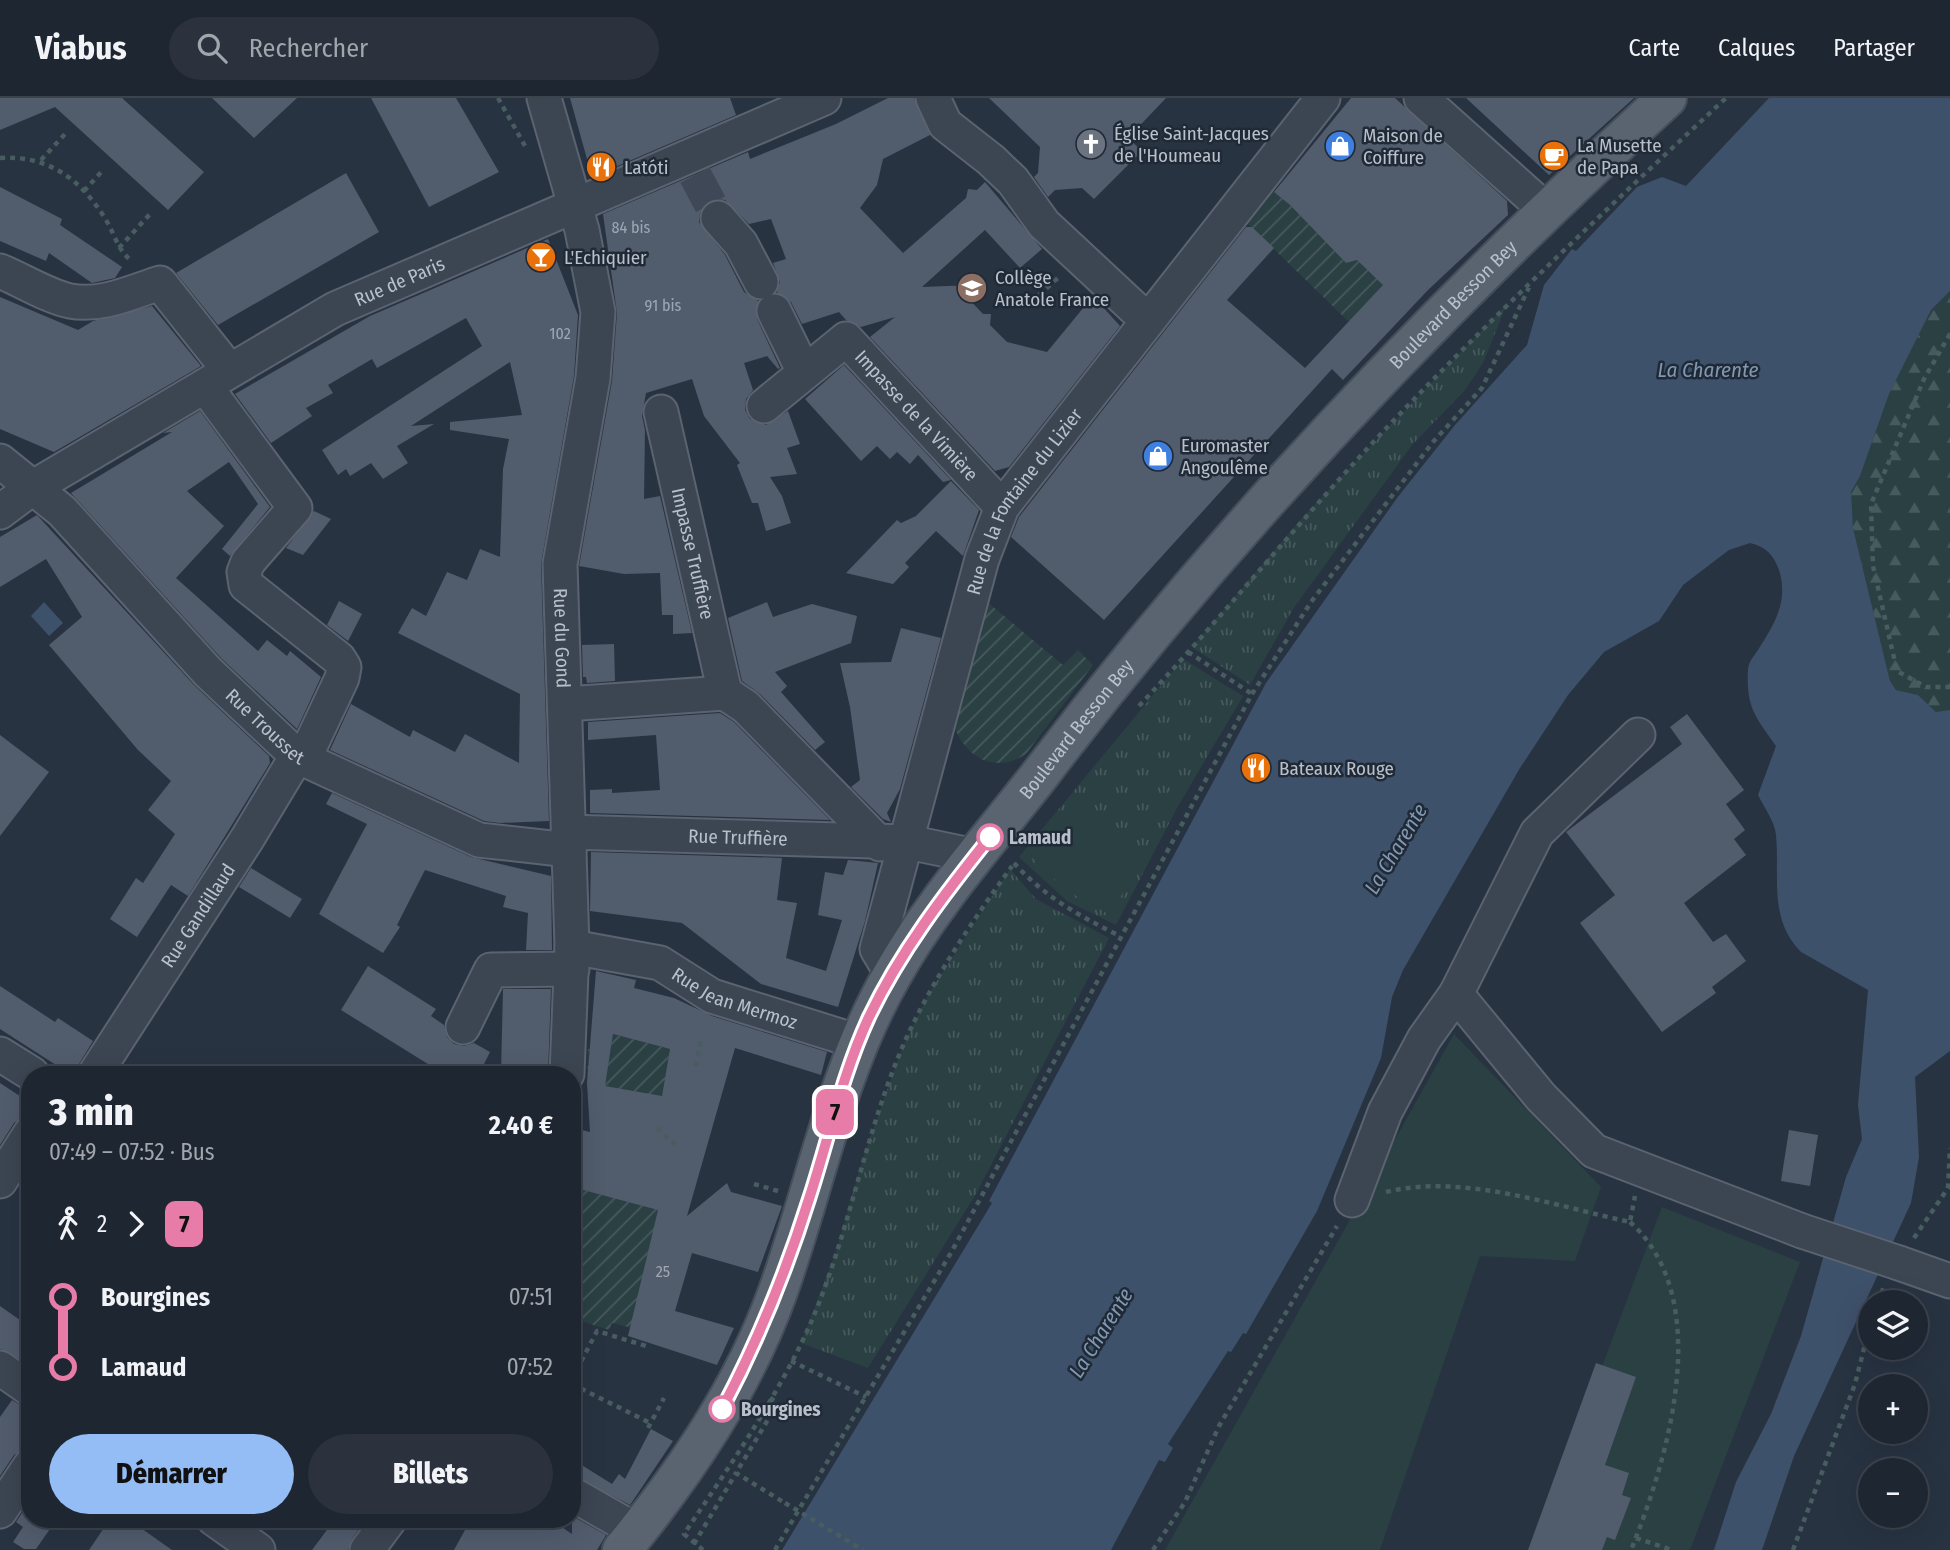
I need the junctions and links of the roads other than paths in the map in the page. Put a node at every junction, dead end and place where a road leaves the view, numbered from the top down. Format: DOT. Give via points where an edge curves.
graph roads {
  1 [pos="544,98"];
  2 [pos="824,98"];
  3 [pos="933,98"];
  4 [pos="1322,98"];
  5 [pos="1421,98"];
  6 [pos="1667,98"];
  7 [pos="575,206"];
  8 [pos="1547,211"];
  9 [pos="718,218"];
  10 [pos="0,271"];
  11 [pos="1147,320"];
  12 [pos="804,372"];
  13 [pos="217,378"];
  14 [pos="764,406"];
  15 [pos="661,412"];
  16 [pos="0,461"];
  17 [pos="33,488"];
  18 [pos="1002,507"];
  19 [pos="0,512"];
  20 [pos="725,693"];
  21 [pos="566,704"];
  22 [pos="1638,735"];
  23 [pos="300,757"];
  24 [pos="569,841"];
  25 [pos="894,843"];
  26 [pos="975,856"];
  27 [pos="572,958"];
  28 [pos="892,974"];
  29 [pos="1456,994"];
  30 [pos="463,1027"];
  31 [pos="859,1042"];
  32 [pos="0,1054"];
  33 [pos="100,1066"];
  34 [pos="567,1066"];
  35 [pos="21,1067"];
  36 [pos="21,1148"];
  37 [pos="0,1181"];
  38 [pos="1352,1200"];
  39 [pos="1950,1281"];
  40 [pos="0,1368"];
  41 [pos="21,1383"];
  42 [pos="21,1480"];
  43 [pos="581,1500"];
  44 [pos="0,1511"];
  45 [pos="227,1528"];
  46 [pos="383,1528"];
  47 [pos="630,1540"];
  48 [pos="258,1550"];
  49 [pos="367,1550"];
  1 -- 7 [label="street, Rue du Gond"];
  2 -- 7 [label="street, Rue de Paris" via="691,167"];
  3 -- 11 [label="street" via="945,124 1013,181 1044,224"];
  4 -- 11 [label="street, Rue de la Fontaine du Lizier"];
  5 -- 8 [label="street"];
  6 -- 8 [label="main road, Boulevard Besson Bey"];
  7 -- 13 [label="street, Rue de Paris" via="335,309"];
  7 -- 21 [label="street, Rue du Gond" via="598,312 593,378 560,564"];
  8 -- 26 [label="main road, Boulevard Besson Bey" via="1366,391 1202,572"];
  9 -- 12 [label="street" via="741,244"];
  10 -- 13 [label="street" via="68,300 84,302 104,301 160,283"];
  11 -- 18 [label="street, Rue de la Fontaine du Lizier"];
  12 -- 14 [label="street, Impasse de la Vimière"];
  12 -- 18 [label="street, Impasse de la Vimière" via="846,339"];
  13 -- 17 [label="street, Rue de Paris"];
  13 -- 23 [label="street, Rue Gandillaud" via="295,508 248,562 246,585 344,667"];
  15 -- 20 [label="street, Impasse Truffière"];
  16 -- 17 [label="street, Rue Trousset"];
  17 -- 19 [label="street, Rue de Paris"];
  17 -- 23 [label="street, Rue Trousset" via="62,511 208,672"];
  18 -- 25 [label="street, Rue de la Fontaine du Lizier"];
  20 -- 21 [label="street"];
  20 -- 25 [label="street"];
  21 -- 24 [label="street, Rue du Gond"];
  22 -- 29 [label="street" via="1537,833"];
  23 -- 24 [label="street, Rue Trousset" via="479,840"];
  23 -- 33 [label="street, Rue Gandillaud"];
  24 -- 25 [label="street, Rue Truffière"];
  24 -- 27 [label="street, Rue du Gond"];
  25 -- 26 [label="street, Rue Truffière"];
  25 -- 28 [label="street, Rue de la Fontaine du Lizier" via="877,949"];
  26 -- 28 [label="main road, Boulevard Besson Bey"];
  27 -- 30 [label="street, Rue Jean Mermoz" via="491,970"];
  27 -- 31 [label="street, Rue Jean Mermoz" via="660,962 712,996"];
  27 -- 34 [label="street, Rue du Gond"];
  28 -- 31 [label="main road, Boulevard Besson Bey"];
  29 -- 38 [label="street" via="1424,1039 1385,1112"];
  29 -- 39 [label="street, bridge" via="1541,1097 1594,1151 1802,1231"];
  31 -- 47 [label="main road, Boulevard Besson Bey" via="797,1236 753,1351 712,1425"];
  32 -- 35 [label="street"];
  36 -- 37 [label="street"];
  40 -- 41 [label="street"];
  42 -- 44 [label="street"];
  43 -- 47 [label="street"];
  45 -- 48 [label="street"];
  46 -- 49 [label="street"];
}
